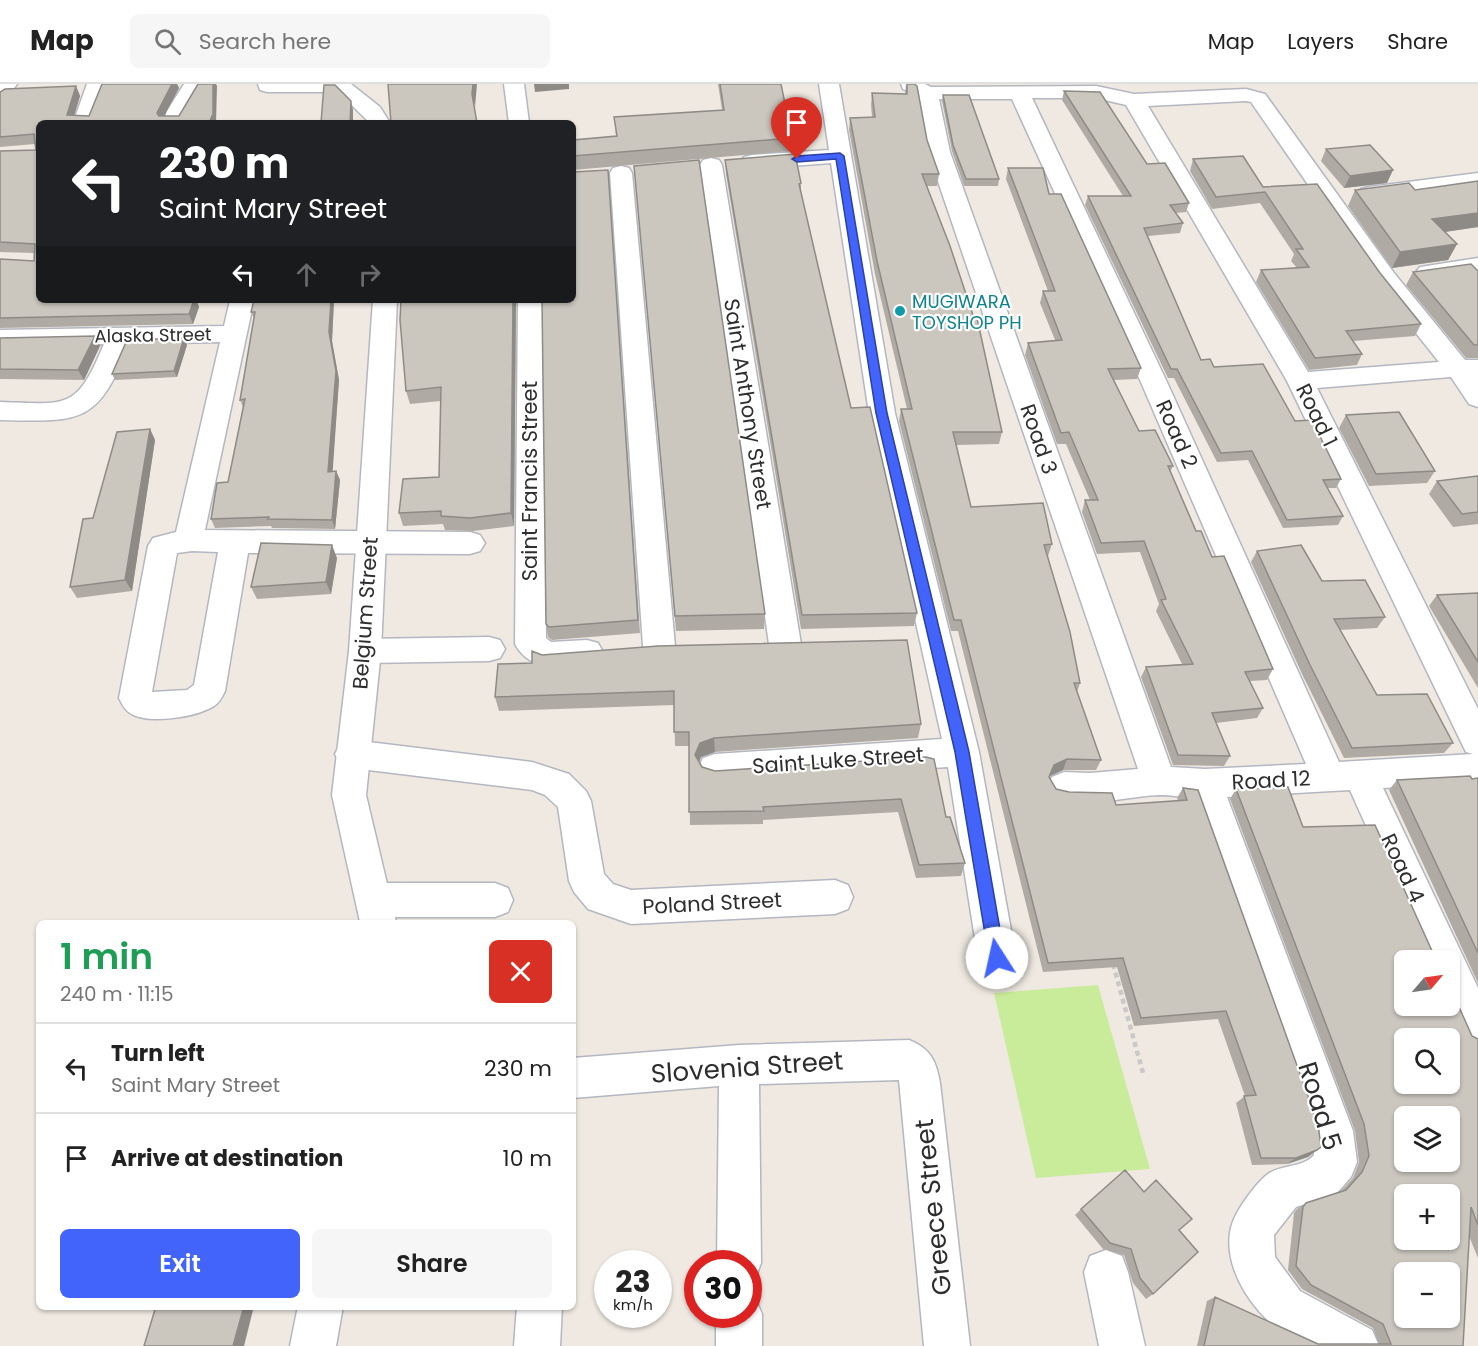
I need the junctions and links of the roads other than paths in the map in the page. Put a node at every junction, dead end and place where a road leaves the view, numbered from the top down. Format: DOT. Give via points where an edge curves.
graph roads {
  1 [pos="7,84"];
  2 [pos="97,84"];
  3 [pos="194,84"];
  4 [pos="514,84"];
  5 [pos="829,84"];
  6 [pos="340,85"];
  7 [pos="267,86"];
  8 [pos="918,89"];
  9 [pos="1020,94"];
  10 [pos="0,95"];
  11 [pos="1134,100"];
  12 [pos="84,120"];
  13 [pos="174,120"];
  14 [pos="379,120"];
  15 [pos="519,120"];
  16 [pos="840,156"];
  17 [pos="622,173"];
  18 [pos="1478,180"];
  19 [pos="1331,199"];
  20 [pos="1478,265"];
  21 [pos="1385,278"];
  22 [pos="241,303"];
  23 [pos="385,303"];
  24 [pos="530,303"];
  25 [pos="235,334"];
  26 [pos="120,336"];
  27 [pos="0,338"];
  28 [pos="1469,368"];
  29 [pos="1300,381"];
  30 [pos="1478,398"];
  31 [pos="0,411"];
  32 [pos="188,542"];
  33 [pos="235,542"];
  34 [pos="369,542"];
  35 [pos="470,543"];
  36 [pos="937,640"];
  37 [pos="902,641"];
  38 [pos="751,644"];
  39 [pos="693,646"];
  40 [pos="636,648"];
  41 [pos="489,649"];
  42 [pos="365,651"];
  43 [pos="1478,742"];
  44 [pos="962,752"];
  45 [pos="352,754"];
  46 [pos="715,768"];
  47 [pos="1478,768"];
  48 [pos="1345,776"];
  49 [pos="1159,781"];
  50 [pos="1205,784"];
  51 [pos="1064,787"];
  52 [pos="835,897"];
  53 [pos="495,900"];
  54 [pos="376,911"];
  55 [pos="1440,950"];
  56 [pos="997,958"];
  57 [pos="1460,992"];
  58 [pos="1478,1030"];
  59 [pos="739,1065"];
  60 [pos="917,1068"];
  61 [pos="576,1078"];
  62 [pos="739,1250"];
  63 [pos="1107,1272"];
  64 [pos="320,1310"];
  65 [pos="540,1310"];
  66 [pos="739,1328"];
  67 [pos="313,1346"];
  68 [pos="537,1346"];
  69 [pos="739,1346"];
  70 [pos="946,1346"];
  71 [pos="1122,1346"];
  72 [pos="1356,1346"];
  1 -- 10 [label="street"];
  2 -- 12 [label="street"];
  3 -- 13 [label="street"];
  4 -- 15 [label="street"];
  5 -- 16 [label="street"];
  6 -- 7 [label="street"];
  6 -- 14 [label="street"];
  8 -- 9 [label="street"];
  8 -- 49 [label="street, Road 3"];
  9 -- 11 [label="street" via="1096,92"];
  9 -- 48 [label="street, Road 2"];
  11 -- 19 [label="street" via="1258,98"];
  11 -- 29 [label="street, Road 1"];
  16 -- 36 [label="street" via="882,413"];
  16 -- 38 [label="street, Saint Anthony Street" via="700,166 797,643"];
  17 -- 40 [label="street"];
  18 -- 19 [label="street"];
  19 -- 21 [label="street"];
  20 -- 21 [label="street"];
  21 -- 28 [label="street"];
  22 -- 25 [label="street"];
  23 -- 34 [label="street, Belgium Street"];
  24 -- 40 [label="street, Saint Francis Street" via="531,644 545,655"];
  25 -- 26 [label="street, Alaska Street"];
  25 -- 32 [label="street"];
  26 -- 27 [label="street, Alaska Street"];
  26 -- 31 [label="street" via="93,393 78,405 62,410"];
  28 -- 29 [label="street"];
  28 -- 30 [label="street"];
  29 -- 43 [label="street, Road 1"];
  32 -- 33 [label="street"];
  32 -- 33 [label="street" via="167,544 162,549 135,698 143,705 194,702 209,691"];
  33 -- 34 [label="street"];
  34 -- 35 [label="street"];
  34 -- 42 [label="street, Belgium Street"];
  36 -- 37 [label="street"];
  36 -- 44 [label="street"];
  39 -- 40 [label="street"];
  41 -- 42 [label="street"];
  42 -- 45 [label="street, Belgium Street"];
  44 -- 46 [label="street, Saint Luke Street"];
  44 -- 56 [label="street"];
  45 -- 52 [label="street, Poland Street" via="532,776 557,784 574,801 587,881 601,897 631,907"];
  45 -- 54 [label="street, Belgium Street" via="349,795"];
  47 -- 48 [label="street, Road 12"];
  48 -- 50 [label="street, Road 12"];
  48 -- 55 [label="street, Road 4"];
  49 -- 50 [label="street, Road 12"];
  49 -- 51 [label="street, Road 12"];
  50 -- 72 [label="street, Road 5" via="1332,1131 1336,1162 1321,1179 1283,1189 1252,1228 1253,1264 1284,1307"];
  53 -- 54 [label="street"];
  57 -- 58 [label="street"];
  59 -- 60 [label="street, Slovenia Street" via="889,1058 909,1060"];
  59 -- 61 [label="street, Slovenia Street"];
  59 -- 62 [label="street"];
  60 -- 70 [label="street, Greece Street"];
  63 -- 71 [label="street"];
  64 -- 67 [label="street"];
  65 -- 68 [label="street"];
  66 -- 69 [label="street"];
}
